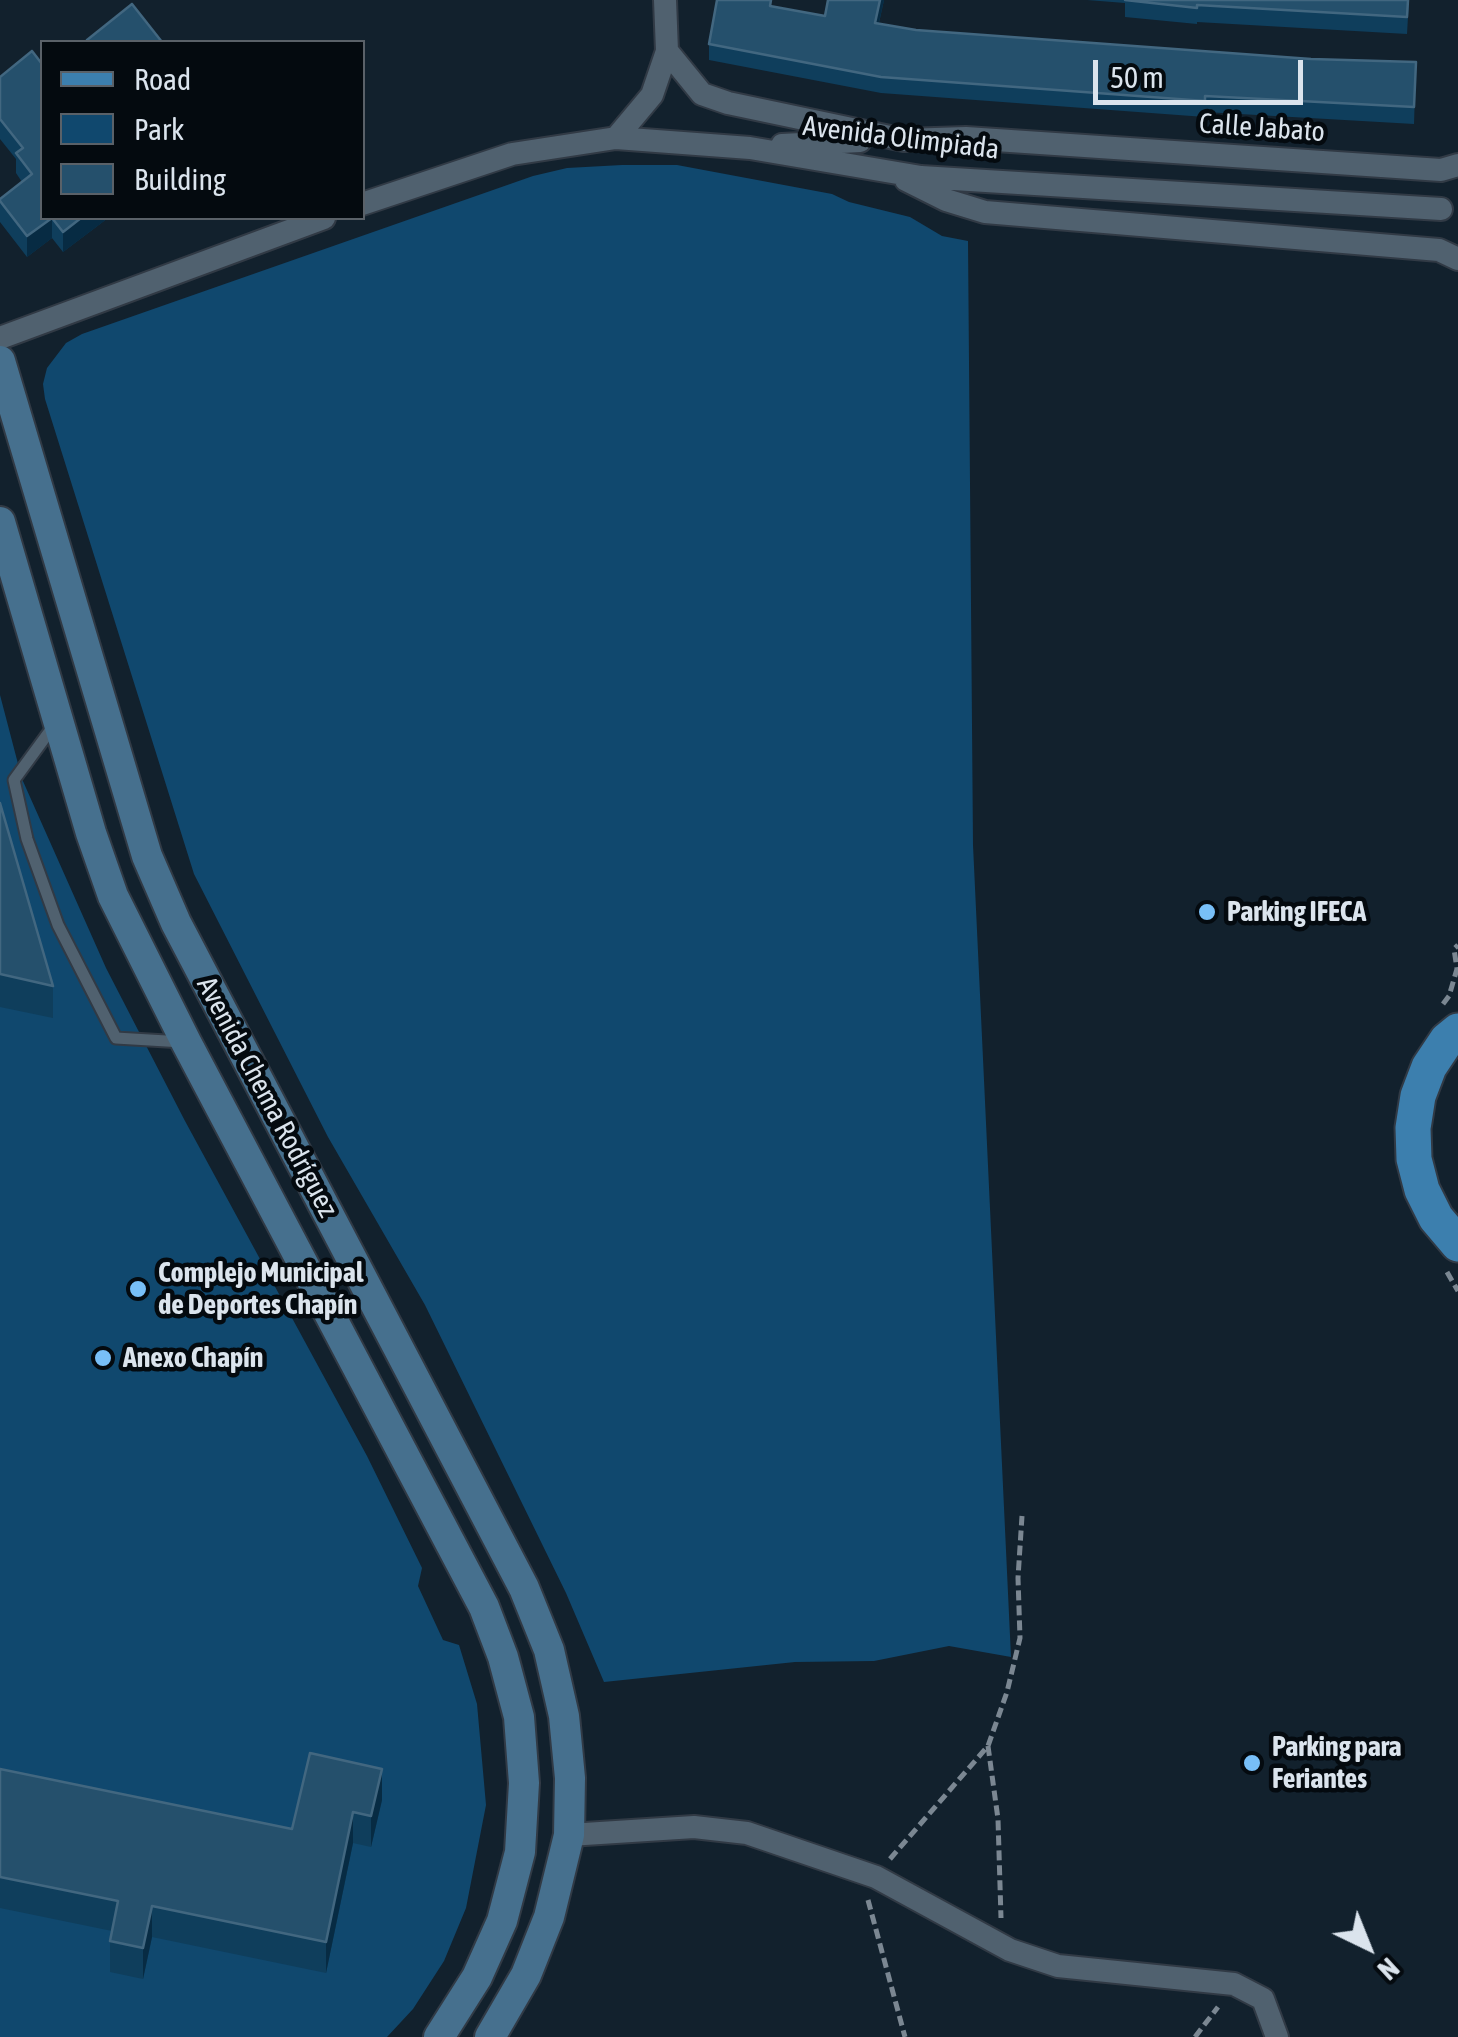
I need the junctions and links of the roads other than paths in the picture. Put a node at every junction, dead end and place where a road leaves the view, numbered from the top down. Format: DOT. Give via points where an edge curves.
graph roads {
  1 [pos="665,0"];
  2 [pos="667,51"];
  3 [pos="616,138"];
  4 [pos="904,140"];
  5 [pos="750,148"];
  6 [pos="1458,165"];
  7 [pos="894,174"];
  8 [pos="365,203"];
  9 [pos="1440,209"];
  10 [pos="319,220"];
  11 [pos="1458,260"];
  12 [pos="0,338"];
  13 [pos="0,361"];
  14 [pos="0,522"];
  15 [pos="58,720"];
  16 [pos="1454,1032"];
  17 [pos="186,1042"];
  18 [pos="1457,1244"];
  19 [pos="568,1835"];
  20 [pos="438,2037"];
  21 [pos="490,2037"];
  22 [pos="1277,2037"];
  1 -- 2 [label="street"];
  2 -- 3 [label="street" via="652,96"];
  2 -- 4 [label="street, Calle Jabato" via="702,94"];
  3 -- 5 [label="street, Avenida Olimpiada"];
  3 -- 8 [label="street, Avenida Olimpiada" via="512,154"];
  4 -- 5 [label="street"];
  4 -- 6 [label="street, Calle Jabato" via="966,138 1441,170"];
  5 -- 7 [label="street, Avenida Olimpiada"];
  7 -- 9 [label="street, Avenida Olimpiada"];
  7 -- 11 [label="street" via="985,212 1438,250"];
  10 -- 12 [label="street"];
  13 -- 19 [label="main road, Avenida Chema Rodríguez" via="147,856 524,1588 548,1650 564,1716"];
  14 -- 15 [label="main road, Avenida Chema Rodríguez"];
  15 -- 17 [label="main road, Avenida Chema Rodríguez" via="113,896"];
  15 -- 17 [label="lane" via="14,780 26,839 58,924 116,1038"];
  16 -- 18 [label="main road" via="1430,1067 1413,1128 1422,1190"];
  17 -- 20 [label="main road, Avenida Chema Rodríguez" via="484,1607 511,1687 524,1783 520,1852 478,1977"];
  19 -- 21 [label="main road, Avenida Chema Rodríguez" via="543,1932"];
  19 -- 22 [label="street" via="694,1826 746,1833 868,1874 1010,1950 1058,1966 1234,1984 1263,1998"];
}
